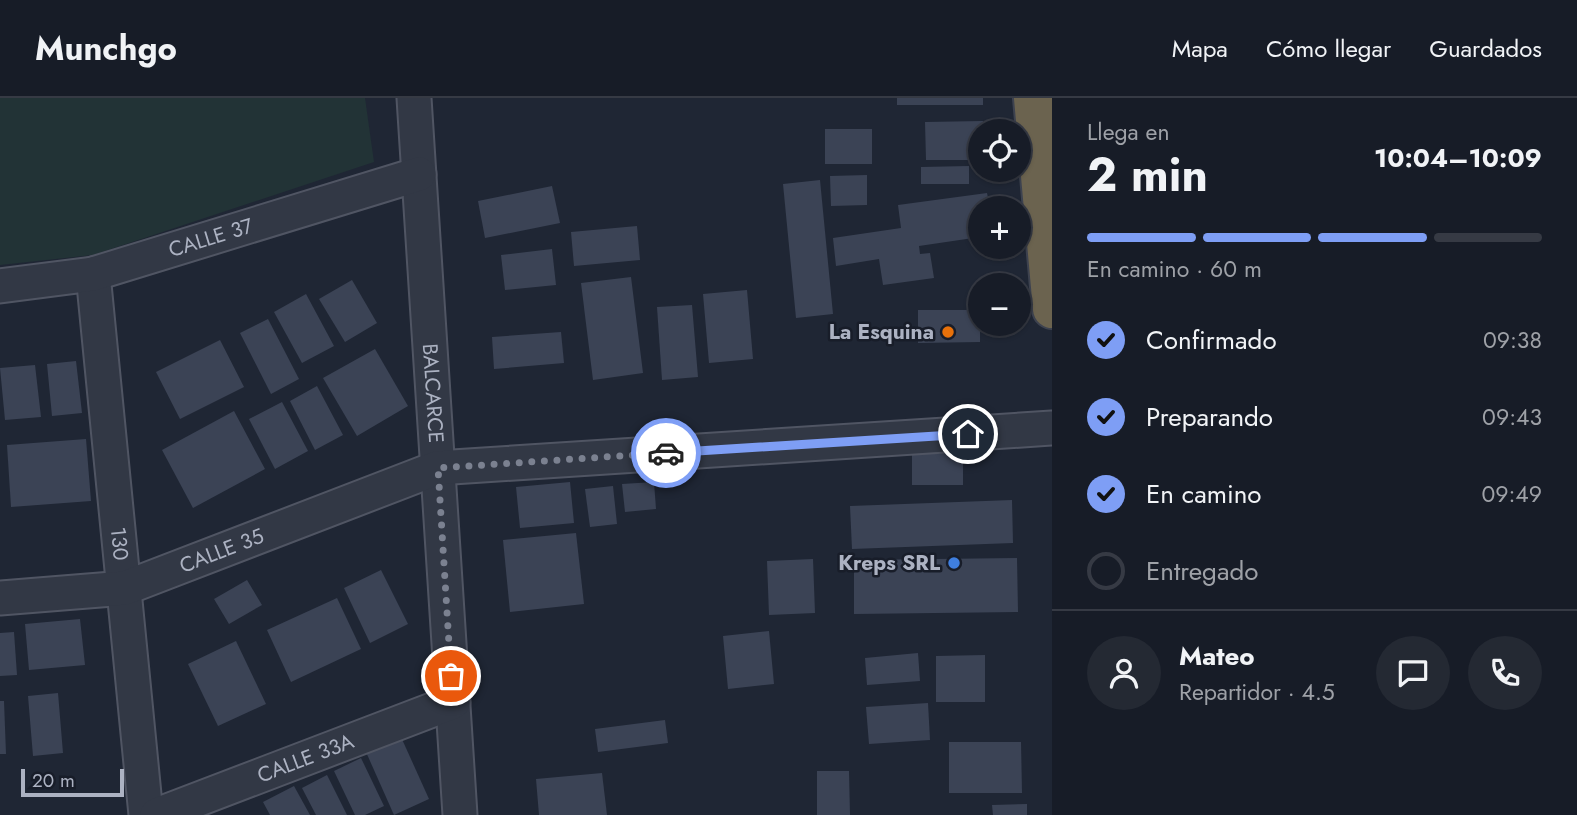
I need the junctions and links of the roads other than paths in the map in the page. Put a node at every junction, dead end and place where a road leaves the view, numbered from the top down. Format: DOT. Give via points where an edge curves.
graph roads {
  1 [pos="414,98"];
  2 [pos="1033,98"];
  3 [pos="419,174"];
  4 [pos="93,274"];
  5 [pos="0,286"];
  6 [pos="1052,309"];
  7 [pos="1052,428"];
  8 [pos="438,468"];
  9 [pos="125,588"];
  10 [pos="0,598"];
  11 [pos="453,702"];
  12 [pos="146,815"];
  13 [pos="157,815"];
  14 [pos="460,815"];
  1 -- 3 [label="street, BALCARCE"];
  2 -- 6 [label="highway"];
  3 -- 4 [label="street, CALLE 37"];
  3 -- 8 [label="street, BALCARCE"];
  4 -- 5 [label="street, CALLE 37"];
  4 -- 9 [label="street, 130"];
  7 -- 8 [label="street"];
  8 -- 9 [label="street, CALLE 35"];
  8 -- 11 [label="street, BALCARCE"];
  9 -- 10 [label="street, CALLE 35"];
  9 -- 12 [label="street, 130"];
  11 -- 13 [label="street, CALLE 33A"];
  11 -- 14 [label="street, BALCARCE"];
}
